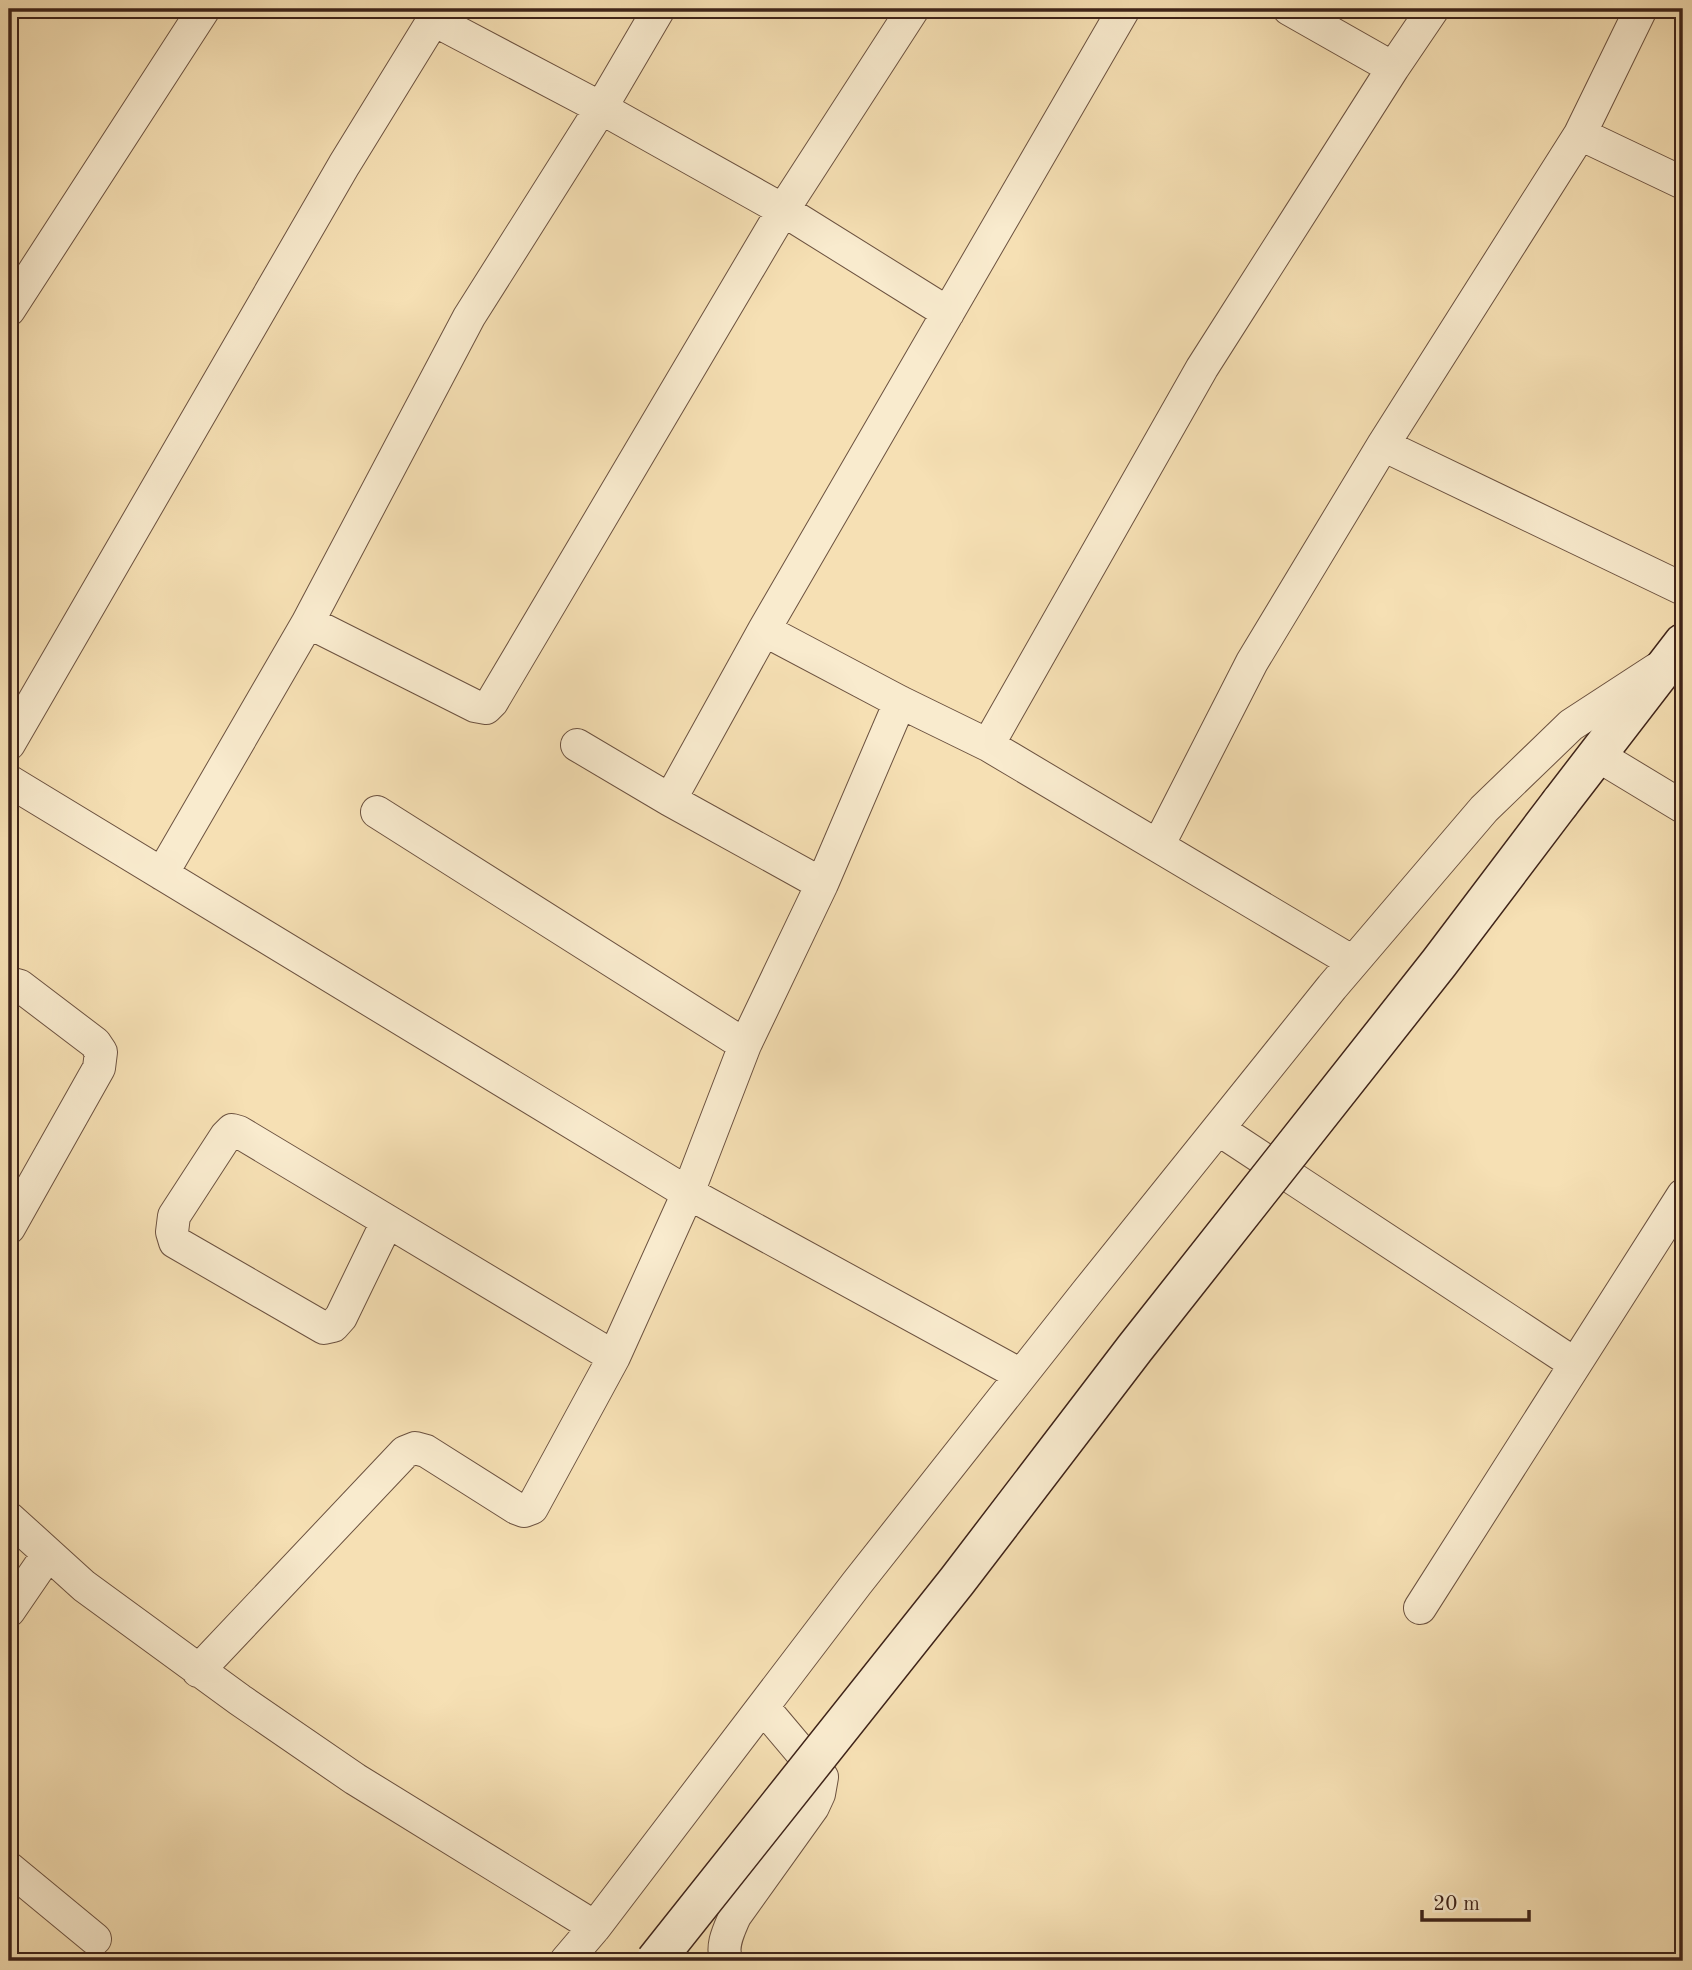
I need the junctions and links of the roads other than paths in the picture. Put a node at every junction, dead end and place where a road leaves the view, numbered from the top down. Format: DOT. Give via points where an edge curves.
graph roads {
  1 [pos="204,9"];
  2 [pos="659,9"];
  3 [pos="913,9"];
  4 [pos="1124,9"];
  5 [pos="1289,9"];
  6 [pos="1433,9"];
  7 [pos="1641,9"];
  8 [pos="437,14"];
  9 [pos="1392,68"];
  10 [pos="601,108"];
  11 [pos="1580,134"];
  12 [pos="1683,183"];
  13 [pos="783,211"];
  14 [pos="9,310"];
  15 [pos="948,313"];
  16 [pos="1383,445"];
  17 [pos="1683,589"];
  18 [pos="308,622"];
  19 [pos="764,630"];
  20 [pos="1677,652"];
  21 [pos="900,702"];
  22 [pos="9,744"];
  23 [pos="578,745"];
  24 [pos="988,745"];
  25 [pos="1597,755"];
  26 [pos="9,781"];
  27 [pos="670,800"];
  28 [pos="1683,807"];
  29 [pos="377,812"];
  30 [pos="1158,846"];
  31 [pos="162,874"];
  32 [pos="822,884"];
  33 [pos="1353,962"];
  34 [pos="9,983"];
  35 [pos="745,1045"];
  36 [pos="1218,1129"];
  37 [pos="688,1193"];
  38 [pos="1683,1195"];
  39 [pos="387,1222"];
  40 [pos="9,1228"];
  41 [pos="614,1357"];
  42 [pos="1575,1364"];
  43 [pos="1021,1375"];
  44 [pos="9,1518"];
  45 [pos="48,1554"];
  46 [pos="1420,1608"];
  47 [pos="9,1611"];
  48 [pos="198,1671"];
  49 [pos="763,1707"];
  50 [pos="9,1868"];
  51 [pos="595,1927"];
  52 [pos="95,1940"];
  53 [pos="566,1961"];
  54 [pos="655,1961"];
  55 [pos="727,1961"];
  1 -- 14 [label="street"];
  2 -- 10 [label="street"];
  3 -- 13 [label="street"];
  4 -- 15 [label="street"];
  5 -- 9 [label="street"];
  6 -- 9 [label="street"];
  7 -- 11 [label="street"];
  8 -- 10 [label="street"];
  8 -- 22 [label="street" via="344,165"];
  9 -- 24 [label="street" via="1202,368"];
  10 -- 13 [label="street"];
  10 -- 18 [label="street" via="468,317"];
  11 -- 12 [label="street"];
  11 -- 16 [label="street"];
  13 -- 15 [label="street"];
  13 -- 18 [label="street" via="486,708"];
  15 -- 19 [label="street"];
  16 -- 17 [label="street"];
  16 -- 30 [label="street" via="1252,662"];
  18 -- 31 [label="street"];
  19 -- 21 [label="street"];
  19 -- 27 [label="street"];
  20 -- 25 [label="street"];
  20 -- 33 [label="street" via="1571,725 1484,809"];
  21 -- 24 [label="street"];
  21 -- 32 [label="street"];
  23 -- 27 [label="street"];
  24 -- 30 [label="street"];
  25 -- 28 [label="street"];
  25 -- 54 [label="street, bridge" via="957,1581"];
  26 -- 31 [label="street"];
  27 -- 32 [label="street"];
  29 -- 35 [label="street"];
  30 -- 33 [label="street"];
  31 -- 37 [label="street"];
  32 -- 35 [label="street"];
  33 -- 36 [label="street"];
  34 -- 40 [label="street" via="20,986 101,1052 99,1068"];
  35 -- 37 [label="street"];
  36 -- 42 [label="street"];
  36 -- 43 [label="street"];
  37 -- 41 [label="street"];
  37 -- 43 [label="street"];
  38 -- 42 [label="street"];
  39 -- 39 [label="street" via="232,1130 173,1216 172,1233 175,1242 324,1328 341,1317"];
  39 -- 41 [label="street"];
  41 -- 48 [label="street" via="532,1508 516,1508 426,1451 415,1448 405,1452"];
  42 -- 46 [label="street"];
  43 -- 49 [label="street"];
  44 -- 45 [label="street"];
  45 -- 47 [label="street"];
  45 -- 48 [label="street"];
  48 -- 51 [label="street" via="355,1779"];
  49 -- 51 [label="street"];
  49 -- 55 [label="street" via="822,1777 813,1807 735,1916 723,1954"];
  50 -- 52 [label="street"];
  51 -- 53 [label="street"];
}
